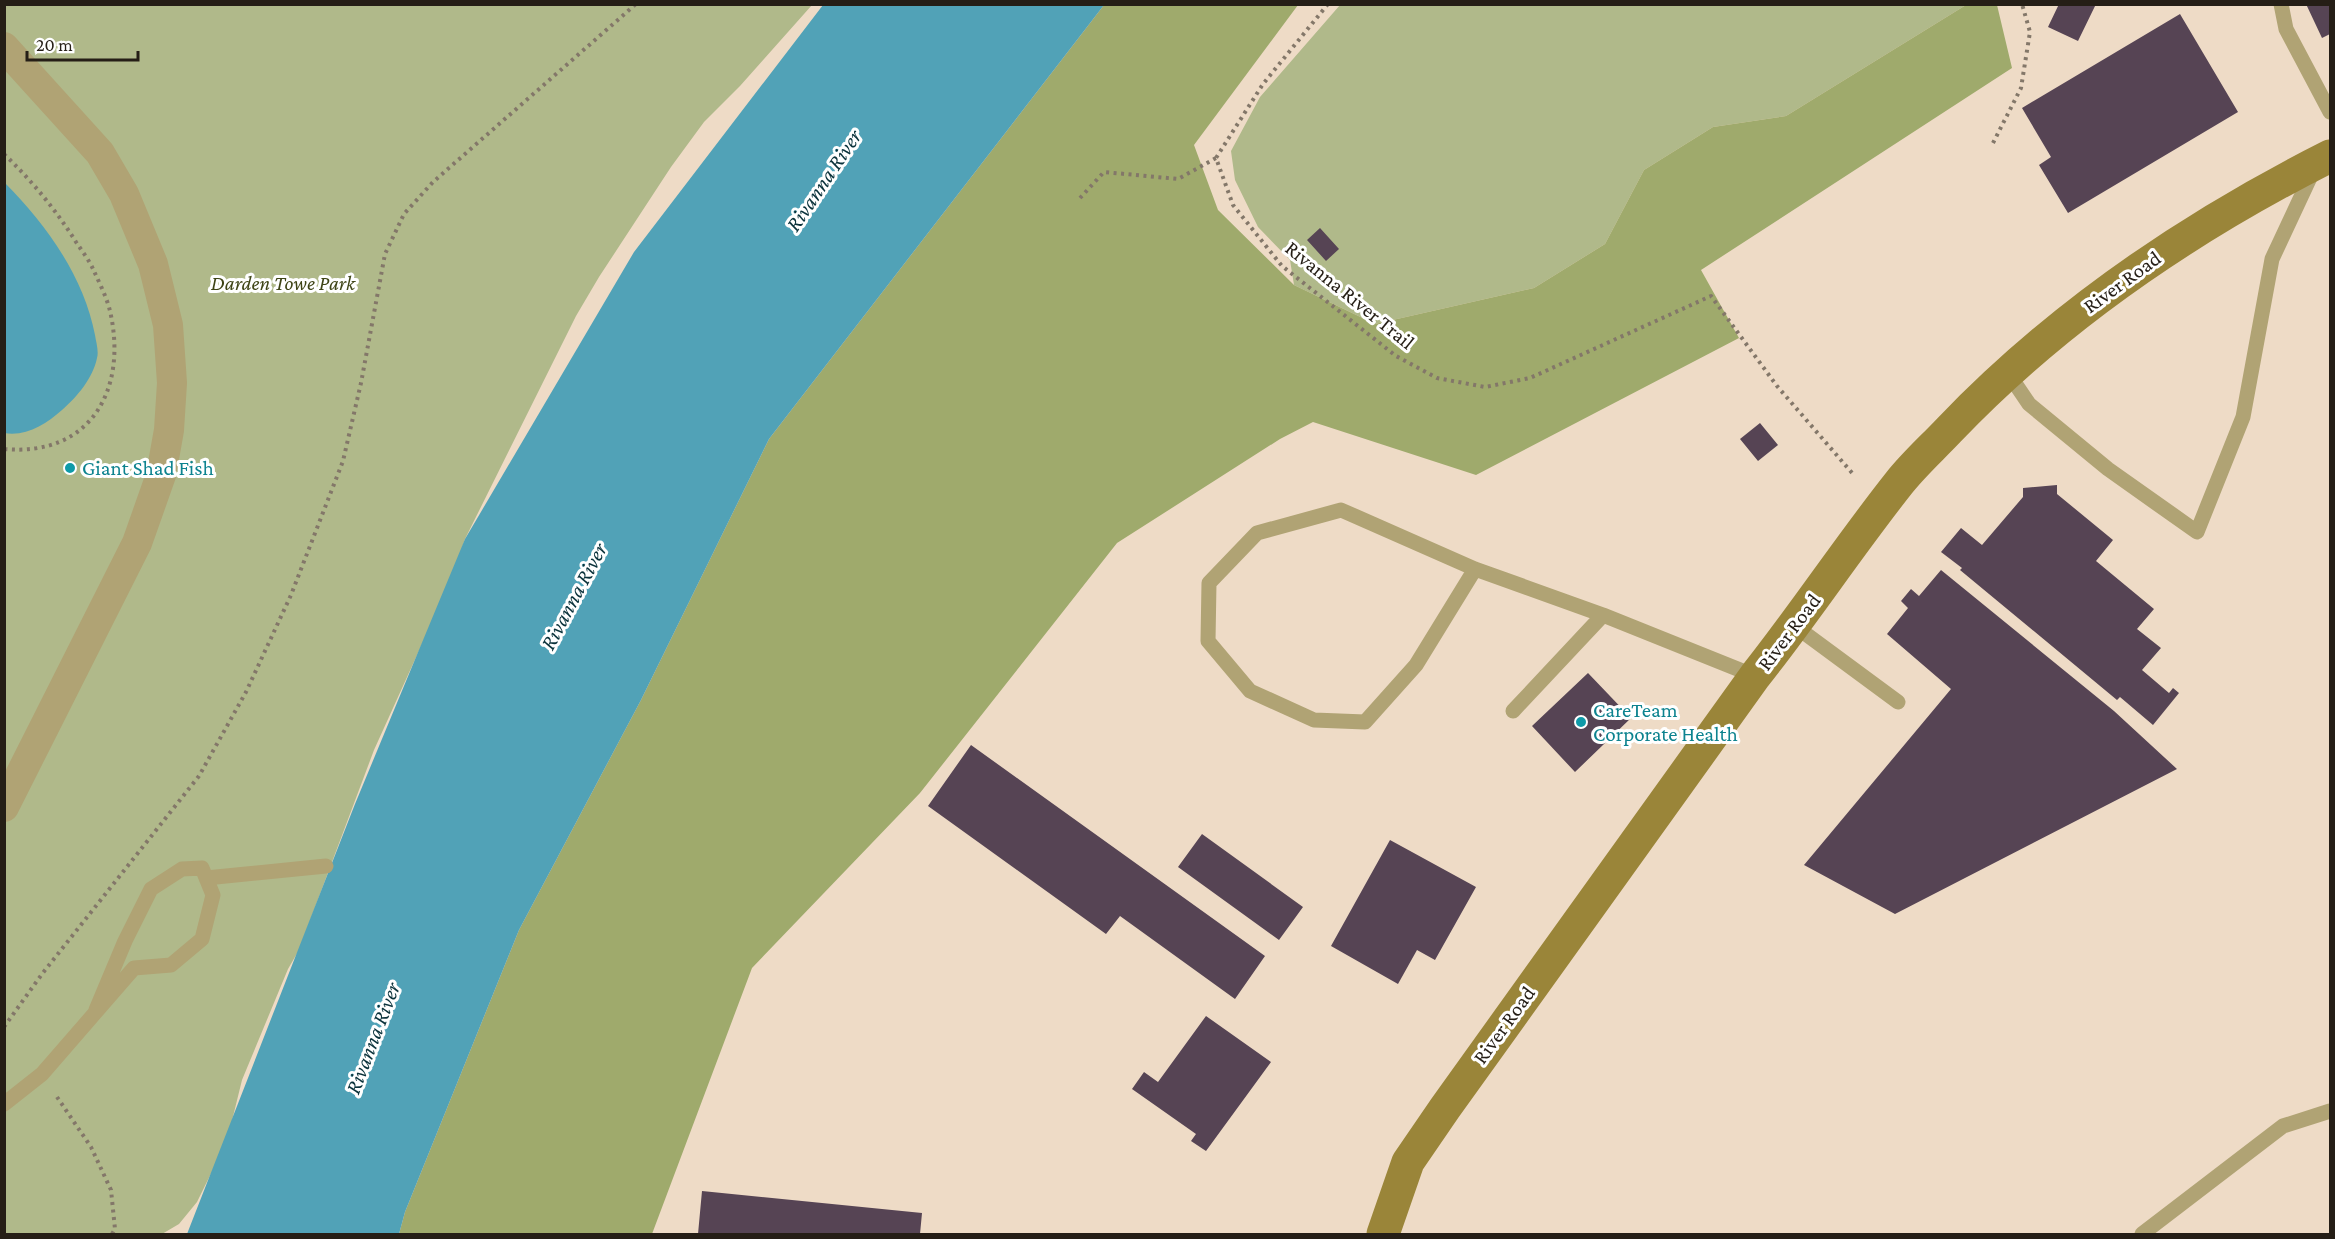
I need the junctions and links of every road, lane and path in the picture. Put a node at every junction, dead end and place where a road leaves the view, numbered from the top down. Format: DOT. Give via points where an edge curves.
graph roads {
  1 [pos="636,4"];
  2 [pos="1328,4"];
  3 [pos="2022,4"];
  4 [pos="2281,4"];
  5 [pos="4,47"];
  6 [pos="2331,112"];
  7 [pos="1993,143"];
  8 [pos="4,154"];
  9 [pos="1216,158"];
  10 [pos="2324,160"];
  11 [pos="1080,198"];
  12 [pos="2008,373"];
  13 [pos="4,449"];
  14 [pos="1853,474"];
  15 [pos="1474,569"];
  16 [pos="1604,615"];
  17 [pos="1795,626"];
  18 [pos="1755,676"];
  19 [pos="1898,702"];
  20 [pos="1513,711"];
  21 [pos="4,807"];
  22 [pos="326,867"];
  23 [pos="206,878"];
  24 [pos="96,1010"];
  25 [pos="4,1027"];
  26 [pos="42,1074"];
  27 [pos="4,1104"];
  28 [pos="2331,1111"];
  29 [pos="112,1234"];
  30 [pos="1383,1234"];
  31 [pos="2142,1234"];
  1 -- 25 [label="path" via="433,182 404,214 385,254 343,461 291,595 246,692 199,776"];
  2 -- 9 [label="path" via="1263,84"];
  3 -- 7 [label="path" via="2030,32 2021,88"];
  4 -- 6 [label="lane" via="2286,29"];
  5 -- 21 [label="street" via="100,153 124,194 153,264 168,324 172,383 161,475 137,543"];
  8 -- 13 [label="path" via="55,209 93,267 110,311 114,351 110,386 98,412 83,429 59,443 23,451"];
  9 -- 11 [label="path" via="1178,179 1104,172"];
  9 -- 14 [label="path, Rivanna River Trail" via="1233,205 1282,266 1396,356 1437,378 1485,387 1530,378 1711,296 1777,386"];
  10 -- 12 [label="street, River Road" via="2225,212 2132,273"];
  10 -- 12 [label="lane" via="2272,259 2243,417 2197,532 2108,469 2029,404"];
  12 -- 17 [label="street, River Road" via="1899,482"];
  15 -- 15 [label="lane" via="1341,510 1257,532 1209,583 1208,641 1251,690 1314,720 1365,722 1416,665"];
  15 -- 16 [label="lane"];
  16 -- 18 [label="lane"];
  16 -- 20 [label="lane"];
  17 -- 18 [label="street, River Road"];
  17 -- 19 [label="lane"];
  18 -- 30 [label="street, River Road" via="1414,1153"];
  22 -- 23 [label="lane"];
  23 -- 24 [label="lane" via="213,895 202,939 171,965 134,968"];
  23 -- 24 [label="lane" via="202,868 182,870 151,889"];
  24 -- 26 [label="lane"];
  26 -- 27 [label="lane"];
  26 -- 29 [label="path" via="91,1147 111,1190 115,1229"];
  28 -- 31 [label="lane" via="2283,1126"];
}
